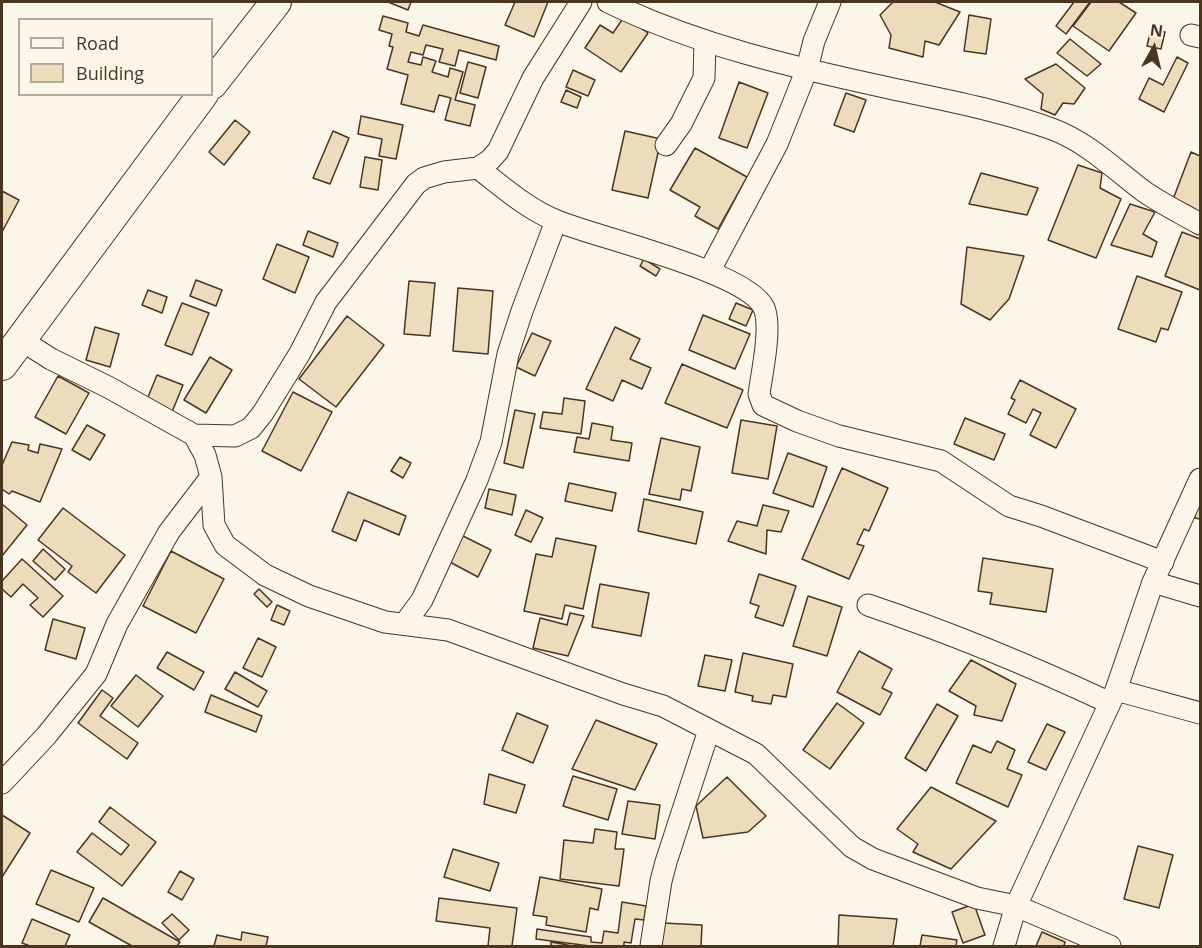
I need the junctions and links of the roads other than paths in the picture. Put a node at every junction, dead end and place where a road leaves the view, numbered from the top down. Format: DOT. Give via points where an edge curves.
graph roads {
  1 [pos="276,2"];
  2 [pos="581,2"];
  3 [pos="608,2"];
  4 [pos="830,2"];
  5 [pos="705,42"];
  6 [pos="807,69"];
  7 [pos="213,83"];
  8 [pos="202,96"];
  9 [pos="666,145"];
  10 [pos="478,168"];
  11 [pos="556,221"];
  12 [pos="1200,224"];
  13 [pos="710,270"];
  14 [pos="21,340"];
  15 [pos="2,365"];
  16 [pos="194,435"];
  17 [pos="211,477"];
  18 [pos="1200,479"];
  19 [pos="1163,562"];
  20 [pos="1153,582"];
  21 [pos="1200,596"];
  22 [pos="868,605"];
  23 [pos="405,623"];
  24 [pos="1113,697"];
  25 [pos="1200,713"];
  26 [pos="709,730"];
  27 [pos="2,783"];
  28 [pos="1016,906"];
  29 [pos="651,946"];
  30 [pos="1004,946"];
  31 [pos="1110,946"];
  1 -- 7 [label="main road"];
  2 -- 10 [label="street" via="533,78 498,151"];
  3 -- 5 [label="street"];
  4 -- 6 [label="street"];
  5 -- 6 [label="street"];
  5 -- 9 [label="street" via="704,78"];
  6 -- 12 [label="street" via="1054,130 1082,143 1143,191"];
  6 -- 13 [label="street" via="777,144"];
  8 -- 14 [label="main road"];
  10 -- 11 [label="street"];
  10 -- 16 [label="street" via="424,178 407,194 326,302 300,353 251,428 235,436"];
  11 -- 13 [label="street"];
  11 -- 23 [label="street" via="508,354 491,442 477,480 422,600"];
  13 -- 19 [label="street" via="754,295 763,307 767,323 759,394 763,405 839,436 941,461 1009,506"];
  14 -- 15 [label="main road"];
  14 -- 16 [label="street"];
  16 -- 17 [label="street"];
  17 -- 23 [label="street" via="214,525 225,545 265,575 309,596 385,622"];
  17 -- 27 [label="street" via="169,532 117,624 96,674"];
  18 -- 19 [label="street"];
  19 -- 20 [label="street"];
  20 -- 21 [label="street"];
  20 -- 24 [label="street"];
  22 -- 24 [label="street"];
  23 -- 26 [label="street" via="448,630 663,706"];
  24 -- 25 [label="street"];
  24 -- 28 [label="street"];
  26 -- 28 [label="street" via="756,754 852,847 873,859 977,898"];
  26 -- 29 [label="street" via="666,862"];
  28 -- 30 [label="street"];
  28 -- 31 [label="street"];
}
